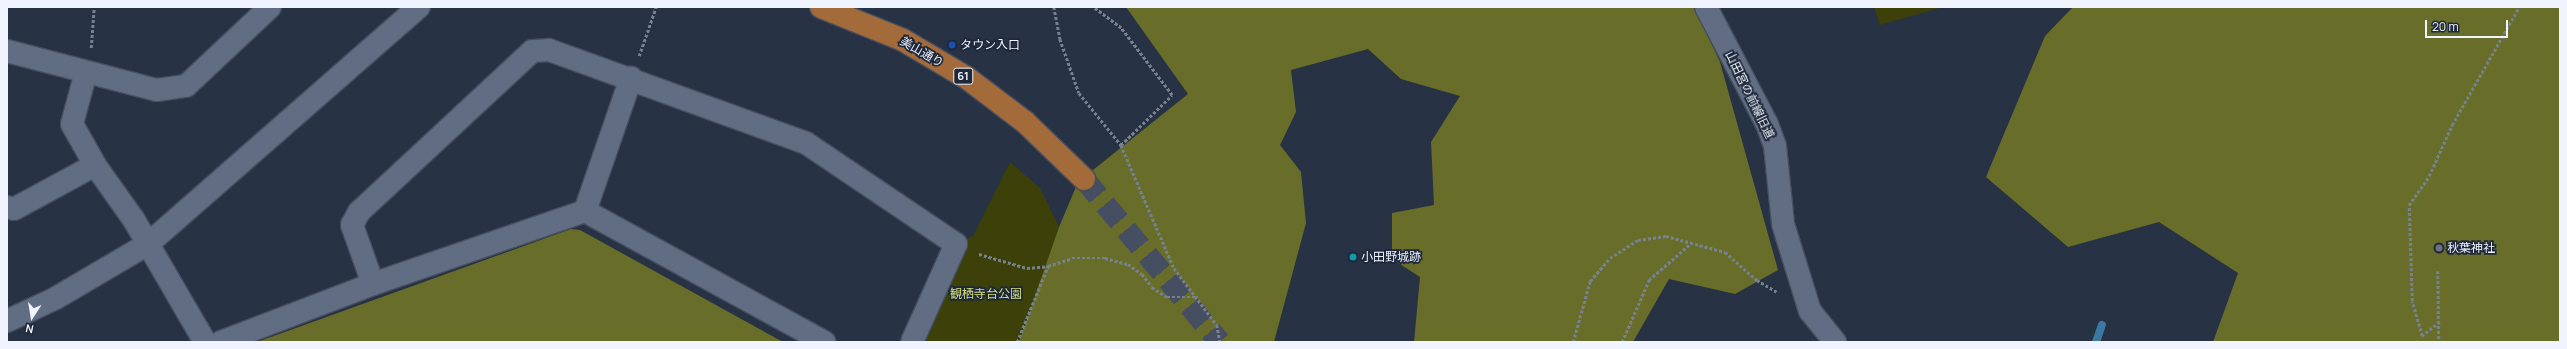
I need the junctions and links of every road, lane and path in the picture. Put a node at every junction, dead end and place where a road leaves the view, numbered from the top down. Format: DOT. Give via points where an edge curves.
graph roads {
  1 [pos="94,7"];
  2 [pos="270,7"];
  3 [pos="419,7"];
  4 [pos="656,7"];
  5 [pos="822,7"];
  6 [pos="1054,7"];
  7 [pos="1093,7"];
  8 [pos="1706,7"];
  9 [pos="2519,7"];
  10 [pos="7,51"];
  11 [pos="86,72"];
  12 [pos="631,78"];
  13 [pos="1121,145"];
  14 [pos="95,165"];
  15 [pos="1084,179"];
  16 [pos="9,209"];
  17 [pos="585,211"];
  18 [pos="148,244"];
  19 [pos="1690,244"];
  20 [pos="991,259"];
  21 [pos="1048,266"];
  22 [pos="2438,271"];
  23 [pos="373,284"];
  24 [pos="1198,297"];
  25 [pos="1810,311"];
  26 [pos="7,320"];
  27 [pos="2440,322"];
  28 [pos="205,342"];
  29 [pos="221,342"];
  30 [pos="824,342"];
  31 [pos="912,342"];
  32 [pos="1017,342"];
  33 [pos="1220,342"];
  34 [pos="1574,342"];
  35 [pos="1622,342"];
  36 [pos="1835,342"];
  37 [pos="2440,342"];
  1 -- 11 [label="path" via="94,33"];
  2 -- 11 [label="street" via="186,86 157,90"];
  3 -- 18 [label="street"];
  4 -- 12 [label="path"];
  5 -- 15 [label="main road, 美山通り / 61" via="903,40 967,78 1025,122"];
  6 -- 13 [label="path" via="1060,40 1079,93"];
  7 -- 13 [label="path" via="1121,28 1172,95"];
  8 -- 25 [label="street, 山田宮の前線旧道" via="1767,124 1775,146 1783,224"];
  9 -- 27 [label="path" via="2452,126 2429,176 2409,205 2412,302 2422,336"];
  10 -- 11 [label="street"];
  11 -- 14 [label="street" via="72,124"];
  12 -- 17 [label="street"];
  12 -- 23 [label="street" via="549,50 532,51 359,212 352,226"];
  12 -- 31 [label="street" via="806,143 956,244"];
  13 -- 24 [label="path" via="1174,268"];
  14 -- 16 [label="street"];
  14 -- 18 [label="street"];
  17 -- 23 [label="street"];
  17 -- 30 [label="street"];
  18 -- 26 [label="street" via="56,298"];
  18 -- 28 [label="street"];
  19 -- 25 [label="path" via="1725,252 1757,280"];
  19 -- 34 [label="path" via="1666,236 1638,240 1610,258 1590,281"];
  19 -- 35 [label="path" via="1649,280"];
  20 -- 21 [label="path" via="1027,268"];
  21 -- 24 [label="path" via="1072,258 1105,258 1128,264 1142,274 1152,288 1167,297"];
  21 -- 32 [label="path"];
  22 -- 27 [label="path"];
  23 -- 29 [label="street"];
  24 -- 33 [label="path" via="1217,325"];
  25 -- 36 [label="street, 山田宮の前線旧道"];
  27 -- 37 [label="path"];
}
